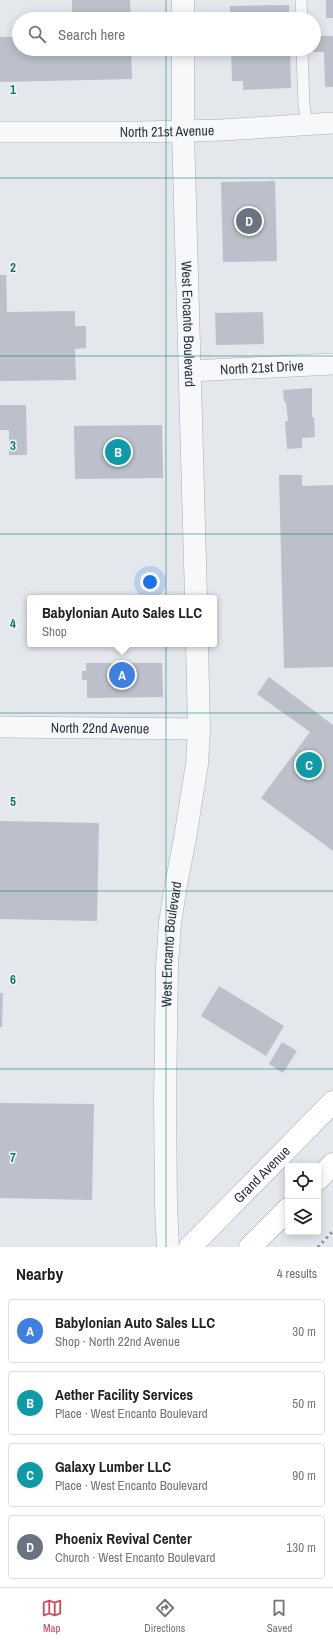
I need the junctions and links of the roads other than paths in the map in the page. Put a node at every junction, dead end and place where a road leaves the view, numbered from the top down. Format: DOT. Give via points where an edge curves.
graph roads {
  1 [pos="183,0"];
  2 [pos="301,0"];
  3 [pos="183,12"];
  4 [pos="302,12"];
  5 [pos="183,56"];
  6 [pos="302,56"];
  7 [pos="333,123"];
  8 [pos="308,124"];
  9 [pos="183,131"];
  10 [pos="0,132"];
  11 [pos="333,364"];
  12 [pos="190,371"];
  13 [pos="196,595"];
  14 [pos="197,647"];
  15 [pos="0,727"];
  16 [pos="199,730"];
  17 [pos="333,1102"];
  18 [pos="333,1164"];
  19 [pos="321,1176"];
  20 [pos="285,1212"];
  21 [pos="168,1247"];
  22 [pos="190,1247"];
  23 [pos="250,1247"];
  1 -- 3 [label="street"];
  2 -- 4 [label="lane"];
  5 -- 9 [label="street, West Encanto Boulevard"];
  6 -- 8 [label="lane" via="304,105"];
  7 -- 8 [label="street, North 21st Avenue"];
  8 -- 9 [label="street, North 21st Avenue"];
  9 -- 10 [label="street, North 21st Avenue"];
  9 -- 12 [label="street, West Encanto Boulevard"];
  11 -- 12 [label="street, North 21st Drive"];
  12 -- 13 [label="street, West Encanto Boulevard"];
  14 -- 16 [label="street, West Encanto Boulevard"];
  15 -- 16 [label="street, North 22nd Avenue"];
  16 -- 21 [label="street, West Encanto Boulevard" via="197,764 170,923 167,966 165,1106"];
  17 -- 22 [label="main road, Grand Avenue"];
  18 -- 19 [label="main road"];
  20 -- 23 [label="main road"];
}
